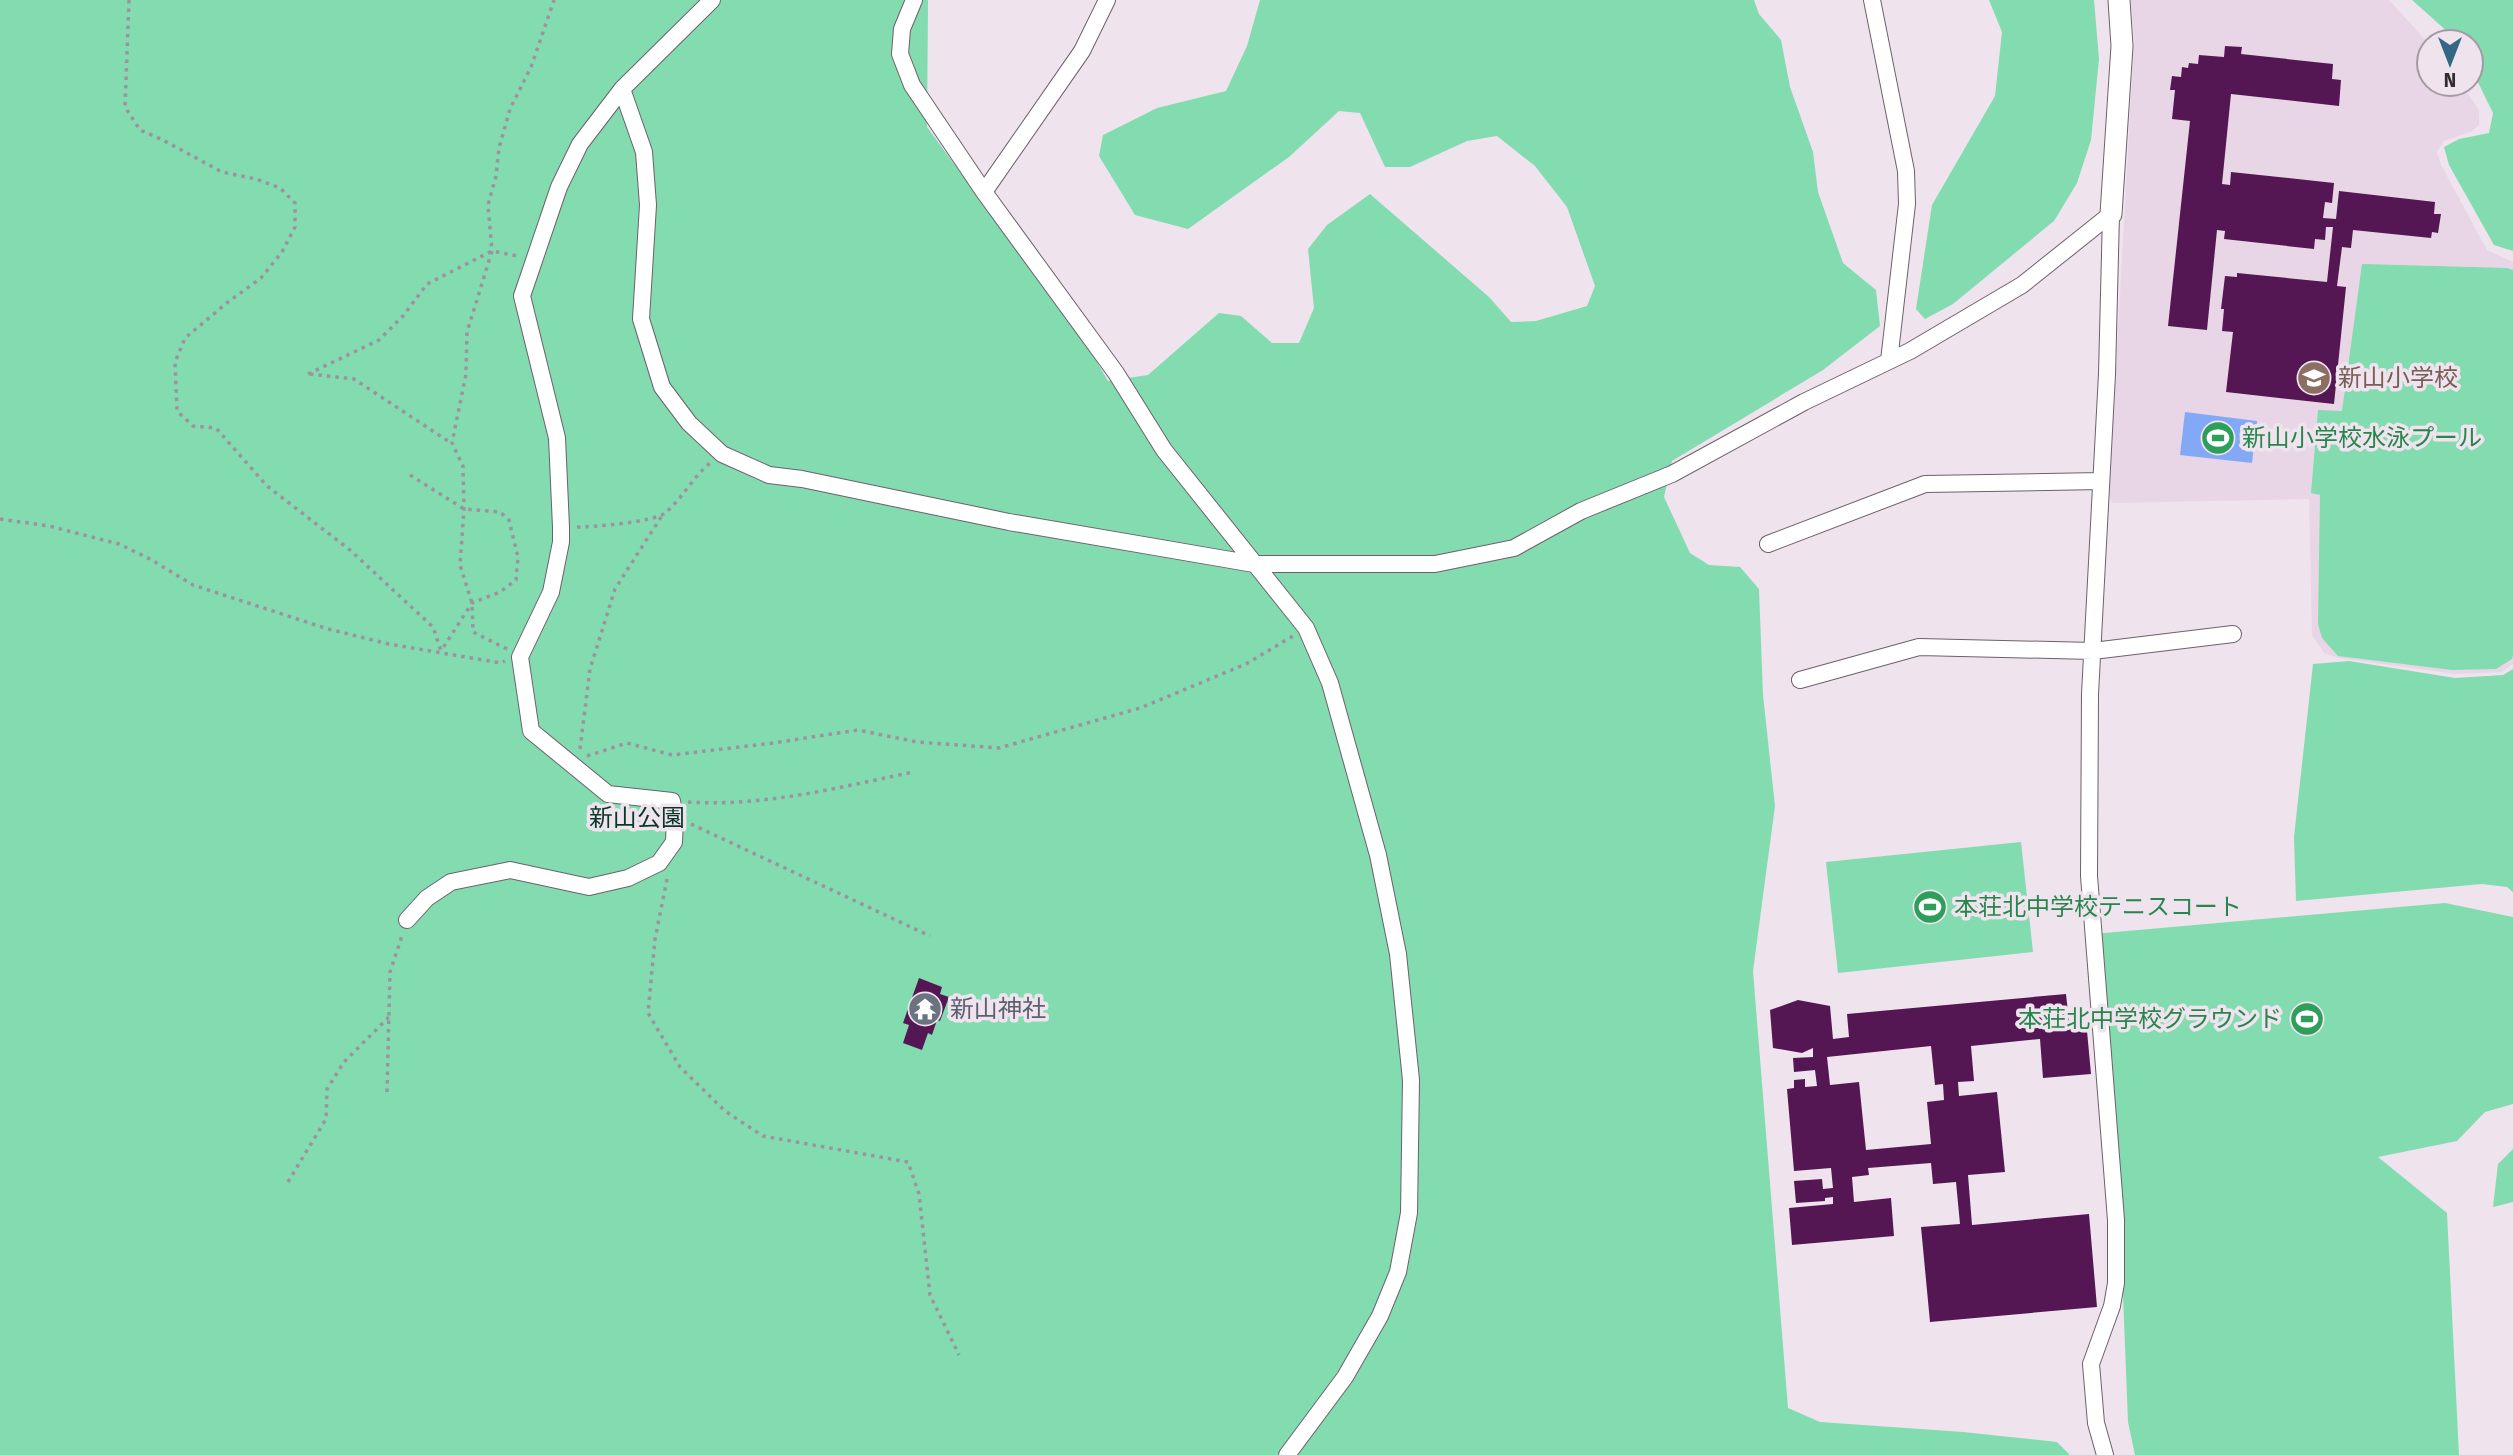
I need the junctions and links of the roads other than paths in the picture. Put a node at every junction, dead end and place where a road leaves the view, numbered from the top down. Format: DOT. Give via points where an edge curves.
graph roads {
  1 [pos="712,0"];
  2 [pos="914,0"];
  3 [pos="1107,0"];
  4 [pos="1872,0"];
  5 [pos="2119,0"];
  6 [pos="622,89"];
  7 [pos="984,192"];
  8 [pos="2111,214"];
  9 [pos="1889,361"];
  10 [pos="2101,481"];
  11 [pos="1768,544"];
  12 [pos="1254,564"];
  13 [pos="2233,634"];
  14 [pos="2093,651"];
  15 [pos="1800,680"];
  16 [pos="407,920"];
  17 [pos="1287,1455"];
  18 [pos="2105,1455"];
  1 -- 6 [label="street"];
  2 -- 7 [label="street" via="902,29 900,54 912,85"];
  3 -- 7 [label="street" via="1082,51"];
  4 -- 9 [label="street" via="1906,171 1907,204"];
  5 -- 8 [label="street" via="2122,46"];
  6 -- 12 [label="street" via="644,152 648,205 641,319 662,387 689,423 722,454 769,475"];
  6 -- 16 [label="street" via="580,144 559,187 522,296 557,438 561,542 551,592 520,657 531,731 608,794 673,809 674,842 659,863 628,878 589,887 510,870 451,882 427,898"];
  7 -- 12 [label="street" via="1116,373 1164,450"];
  8 -- 9 [label="street" via="2022,285"];
  8 -- 10 [label="street"];
  9 -- 12 [label="street" via="1672,474 1581,511 1514,548 1435,564"];
  10 -- 11 [label="street" via="1925,484"];
  10 -- 14 [label="street"];
  12 -- 17 [label="street" via="1306,628 1330,683 1378,855 1398,954 1412,1080 1409,1213 1398,1272 1380,1316 1345,1377"];
  13 -- 14 [label="street"];
  14 -- 15 [label="street" via="1919,647"];
  14 -- 18 [label="street" via="2089,876 2116,1220 2116,1283 2091,1364 2096,1423"];
}
